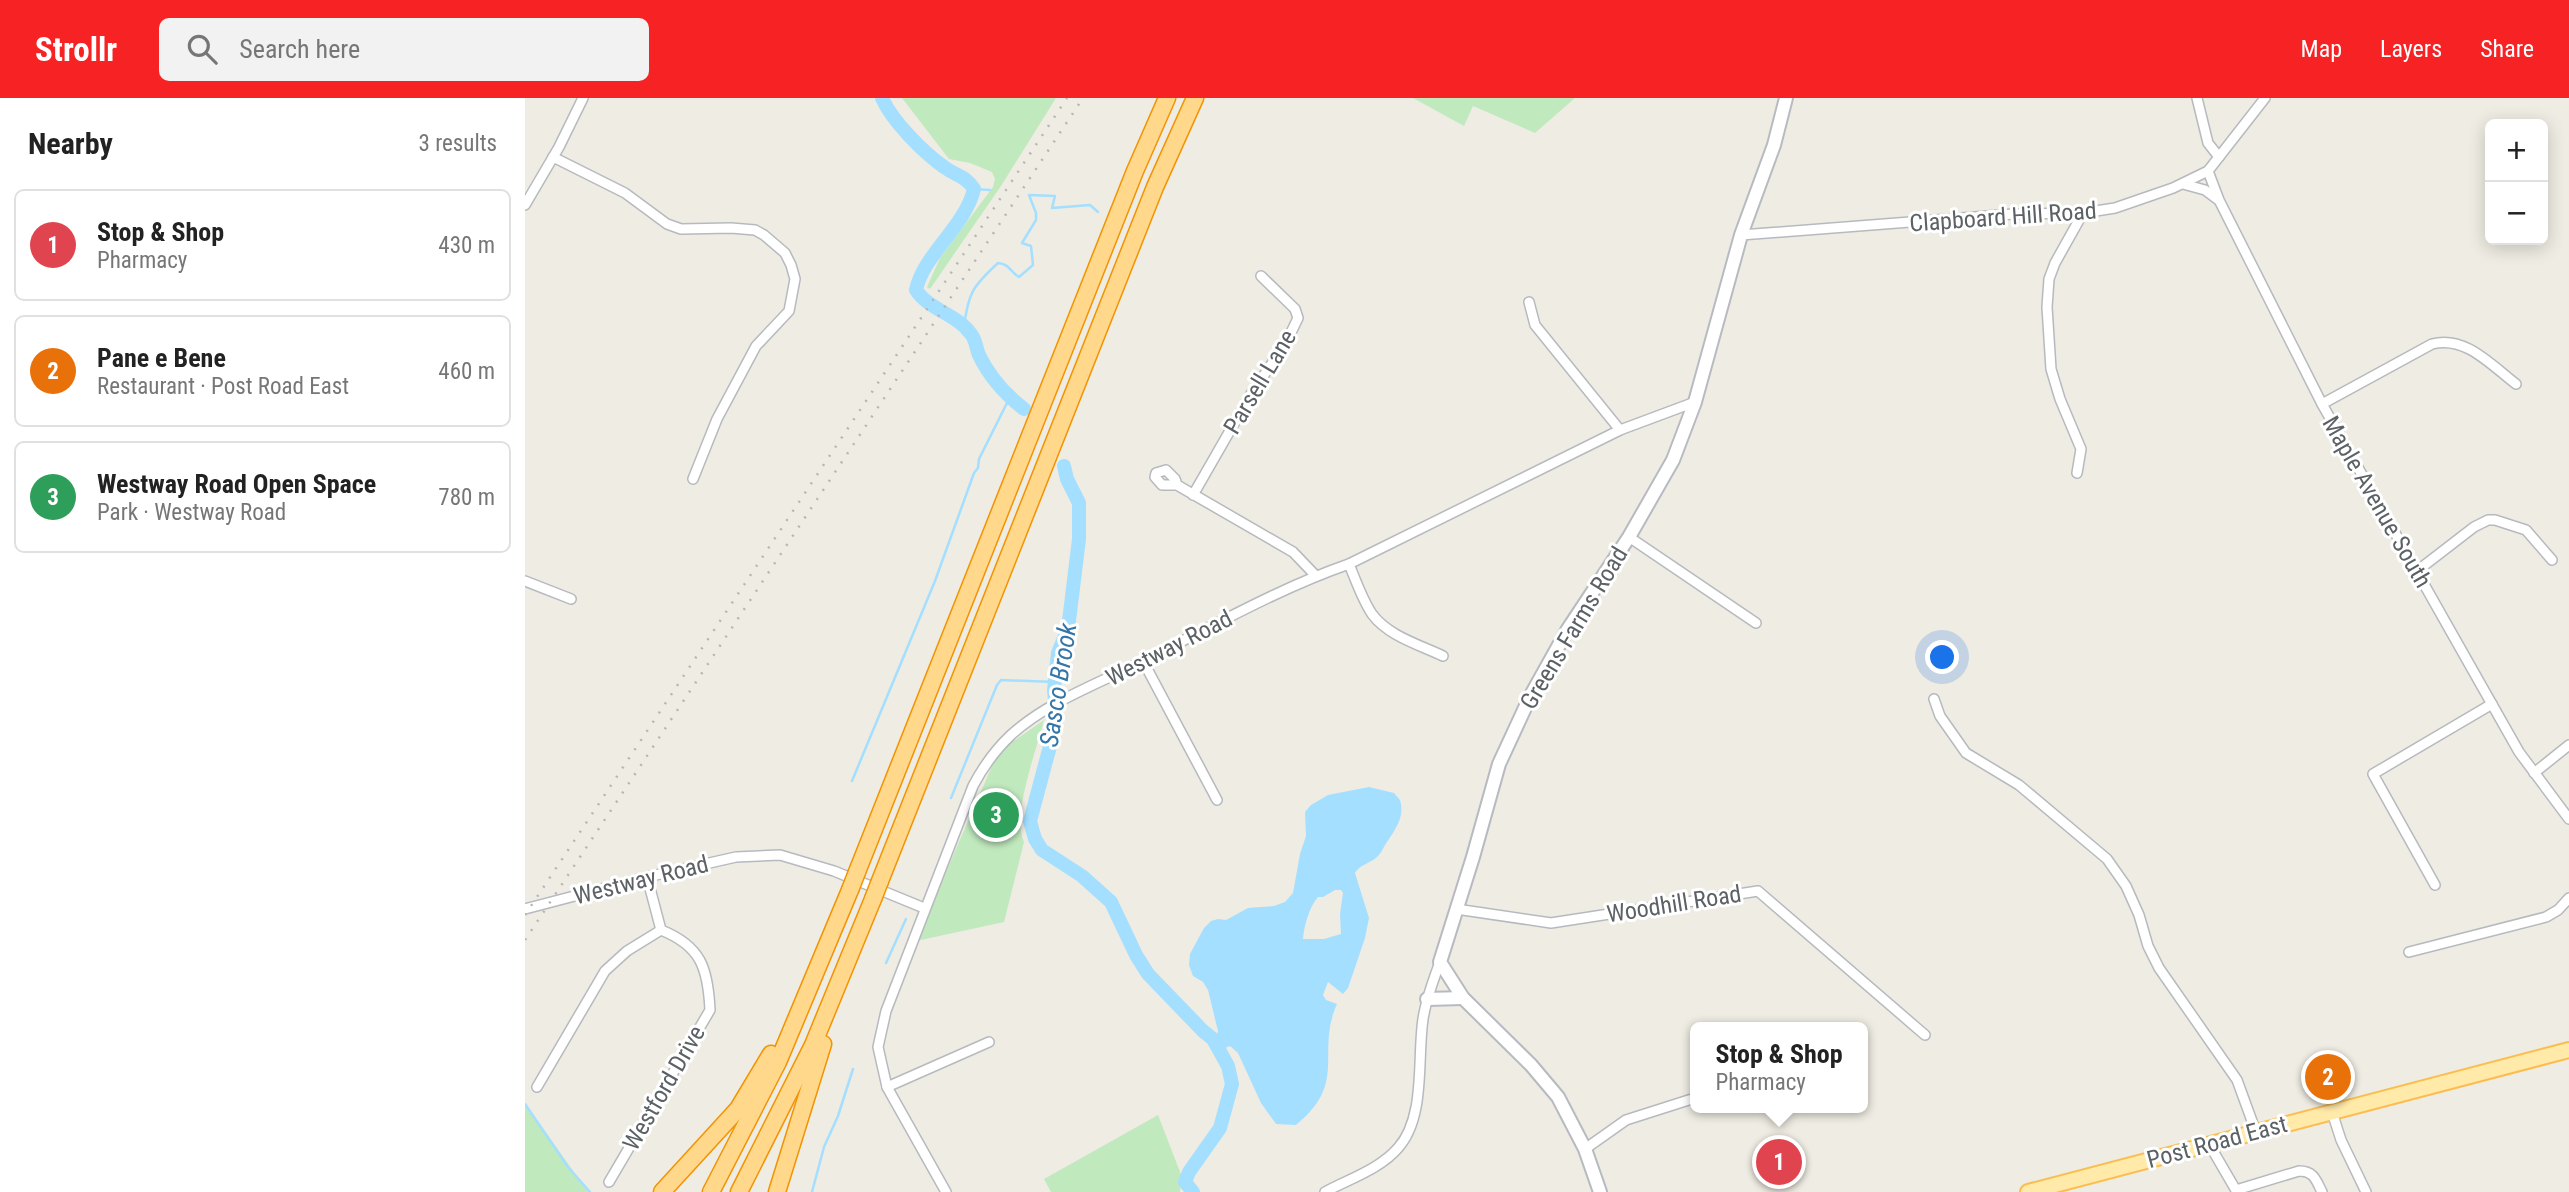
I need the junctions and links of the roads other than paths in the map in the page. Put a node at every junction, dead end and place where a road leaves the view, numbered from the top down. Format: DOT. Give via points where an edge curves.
graph roads {
  1 [pos="583,98"];
  2 [pos="1167,98"];
  3 [pos="1195,98"];
  4 [pos="1786,98"];
  5 [pos="2197,98"];
  6 [pos="2265,98"];
  7 [pos="2219,157"];
  8 [pos="553,158"];
  9 [pos="2208,171"];
  10 [pos="2183,184"];
  11 [pos="2219,200"];
  12 [pos="525,205"];
  13 [pos="2083,213"];
  14 [pos="1741,235"];
  15 [pos="1261,276"];
  16 [pos="1529,302"];
  17 [pos="2516,384"];
  18 [pos="1695,402"];
  19 [pos="2322,404"];
  20 [pos="1620,430"];
  21 [pos="2077,474"];
  22 [pos="693,479"];
  23 [pos="1177,485"];
  24 [pos="1193,495"];
  25 [pos="1629,537"];
  26 [pos="2552,559"];
  27 [pos="1349,564"];
  28 [pos="2417,571"];
  29 [pos="1316,576"];
  30 [pos="525,581"];
  31 [pos="571,599"];
  32 [pos="1756,623"];
  33 [pos="1443,656"];
  34 [pos="1143,661"];
  35 [pos="1934,699"];
  36 [pos="2492,704"];
  37 [pos="2569,745"];
  38 [pos="2534,773"];
  39 [pos="1217,800"];
  40 [pos="2569,819"];
  41 [pos="647,877"];
  42 [pos="2435,885"];
  43 [pos="2569,898"];
  44 [pos="924,908"];
  45 [pos="525,909"];
  46 [pos="1456,909"];
  47 [pos="661,930"];
  48 [pos="859,935"];
  49 [pos="2409,952"];
  50 [pos="1440,962"];
  51 [pos="814,979"];
  52 [pos="1463,998"];
  53 [pos="1427,999"];
  54 [pos="1924,1035"];
  55 [pos="989,1042"];
  56 [pos="2569,1049"];
  57 [pos="537,1087"];
  58 [pos="887,1087"];
  59 [pos="1690,1100"];
  60 [pos="2332,1112"];
  61 [pos="2256,1132"];
  62 [pos="2209,1144"];
  63 [pos="1585,1149"];
  64 [pos="609,1182"];
  65 [pos="2236,1191"];
  66 [pos="662,1192"];
  67 [pos="711,1192"];
  68 [pos="739,1192"];
  69 [pos="777,1192"];
  70 [pos="946,1192"];
  71 [pos="1325,1192"];
  72 [pos="1600,1192"];
  73 [pos="2028,1192"];
  74 [pos="2322,1192"];
  75 [pos="2366,1192"];
  1 -- 8 [label="street"];
  2 -- 51 [label="highway, bridge"];
  3 -- 48 [label="highway, bridge" via="1151,196"];
  4 -- 14 [label="street, Greens Farms Road"];
  5 -- 7 [label="street" via="2208,143"];
  6 -- 7 [label="street, Clapboard Hill Road"];
  7 -- 9 [label="street, Clapboard Hill Road"];
  8 -- 12 [label="street"];
  8 -- 22 [label="street" via="625,193 681,229 755,230 785,253 791,265 795,279 789,311 755,346 717,419"];
  9 -- 10 [label="street, Clapboard Hill Road"];
  9 -- 11 [label="street, Maple Avenue South"];
  10 -- 11 [label="street"];
  10 -- 13 [label="street, Clapboard Hill Road" via="2115,208"];
  11 -- 19 [label="street, Maple Avenue South"];
  13 -- 14 [label="street, Clapboard Hill Road"];
  13 -- 21 [label="street" via="2055,263 2047,307 2051,369 2081,449"];
  14 -- 18 [label="street, Greens Farms Road"];
  15 -- 24 [label="street, Parsell Lane" via="1295,309 1298,318"];
  16 -- 20 [label="street" via="1535,325"];
  17 -- 19 [label="street" via="2464,345 2441,341"];
  18 -- 20 [label="street, Westway Road"];
  18 -- 25 [label="street, Greens Farms Road" via="1673,460"];
  19 -- 28 [label="street, Maple Avenue South"];
  20 -- 27 [label="street, Westway Road"];
  23 -- 24 [label="street"];
  24 -- 29 [label="street" via="1293,552"];
  25 -- 32 [label="street"];
  25 -- 46 [label="street, Greens Farms Road" via="1529,697 1499,764"];
  26 -- 28 [label="street" via="2526,530 2488,520"];
  27 -- 29 [label="street, Westway Road"];
  27 -- 33 [label="street" via="1374,617"];
  28 -- 36 [label="street, Maple Avenue South"];
  29 -- 34 [label="street, Westway Road"];
  30 -- 31 [label="street"];
  34 -- 39 [label="street"];
  34 -- 44 [label="street, Westway Road" via="1049,708 1010,735 985,763"];
  35 -- 61 [label="street" via="1940,716 1966,753 2019,785 2107,859 2126,886 2159,968 2237,1080"];
  36 -- 38 [label="street, Maple Avenue South"];
  36 -- 42 [label="street" via="2373,774"];
  37 -- 38 [label="street"];
  38 -- 40 [label="street, Maple Avenue South"];
  41 -- 44 [label="street, Westway Road" via="736,857 780,855 834,871"];
  41 -- 45 [label="street, Westway Road"];
  41 -- 47 [label="street"];
  43 -- 49 [label="street" via="2546,917"];
  44 -- 58 [label="street" via="886,1011 878,1047"];
  46 -- 50 [label="street, Greens Farms Road"];
  46 -- 54 [label="street, Woodhill Road" via="1551,923 1758,891"];
  47 -- 57 [label="street" via="605,971"];
  47 -- 64 [label="street, Westford Drive" via="680,938 703,965 710,1010"];
  48 -- 68 [label="highway" via="813,1045"];
  48 -- 69 [label="highway"];
  50 -- 52 [label="street"];
  50 -- 53 [label="street, Greens Farms Road"];
  51 -- 66 [label="highway" via="738,1109"];
  51 -- 67 [label="highway" via="760,1099"];
  52 -- 53 [label="street"];
  52 -- 63 [label="street" via="1550,1087"];
  53 -- 71 [label="street, Greens Farms Road" via="1411,1128 1399,1148 1383,1161"];
  55 -- 58 [label="street"];
  56 -- 60 [label="main road, Post Road East"];
  58 -- 70 [label="street"];
  59 -- 63 [label="street" via="1626,1120"];
  60 -- 61 [label="main road, Post Road East"];
  60 -- 75 [label="street"];
  61 -- 62 [label="main road, Post Road East"];
  62 -- 65 [label="street"];
  62 -- 73 [label="main road, Post Road East"];
  63 -- 72 [label="street"];
  65 -- 74 [label="street" via="2307,1171"];
}
